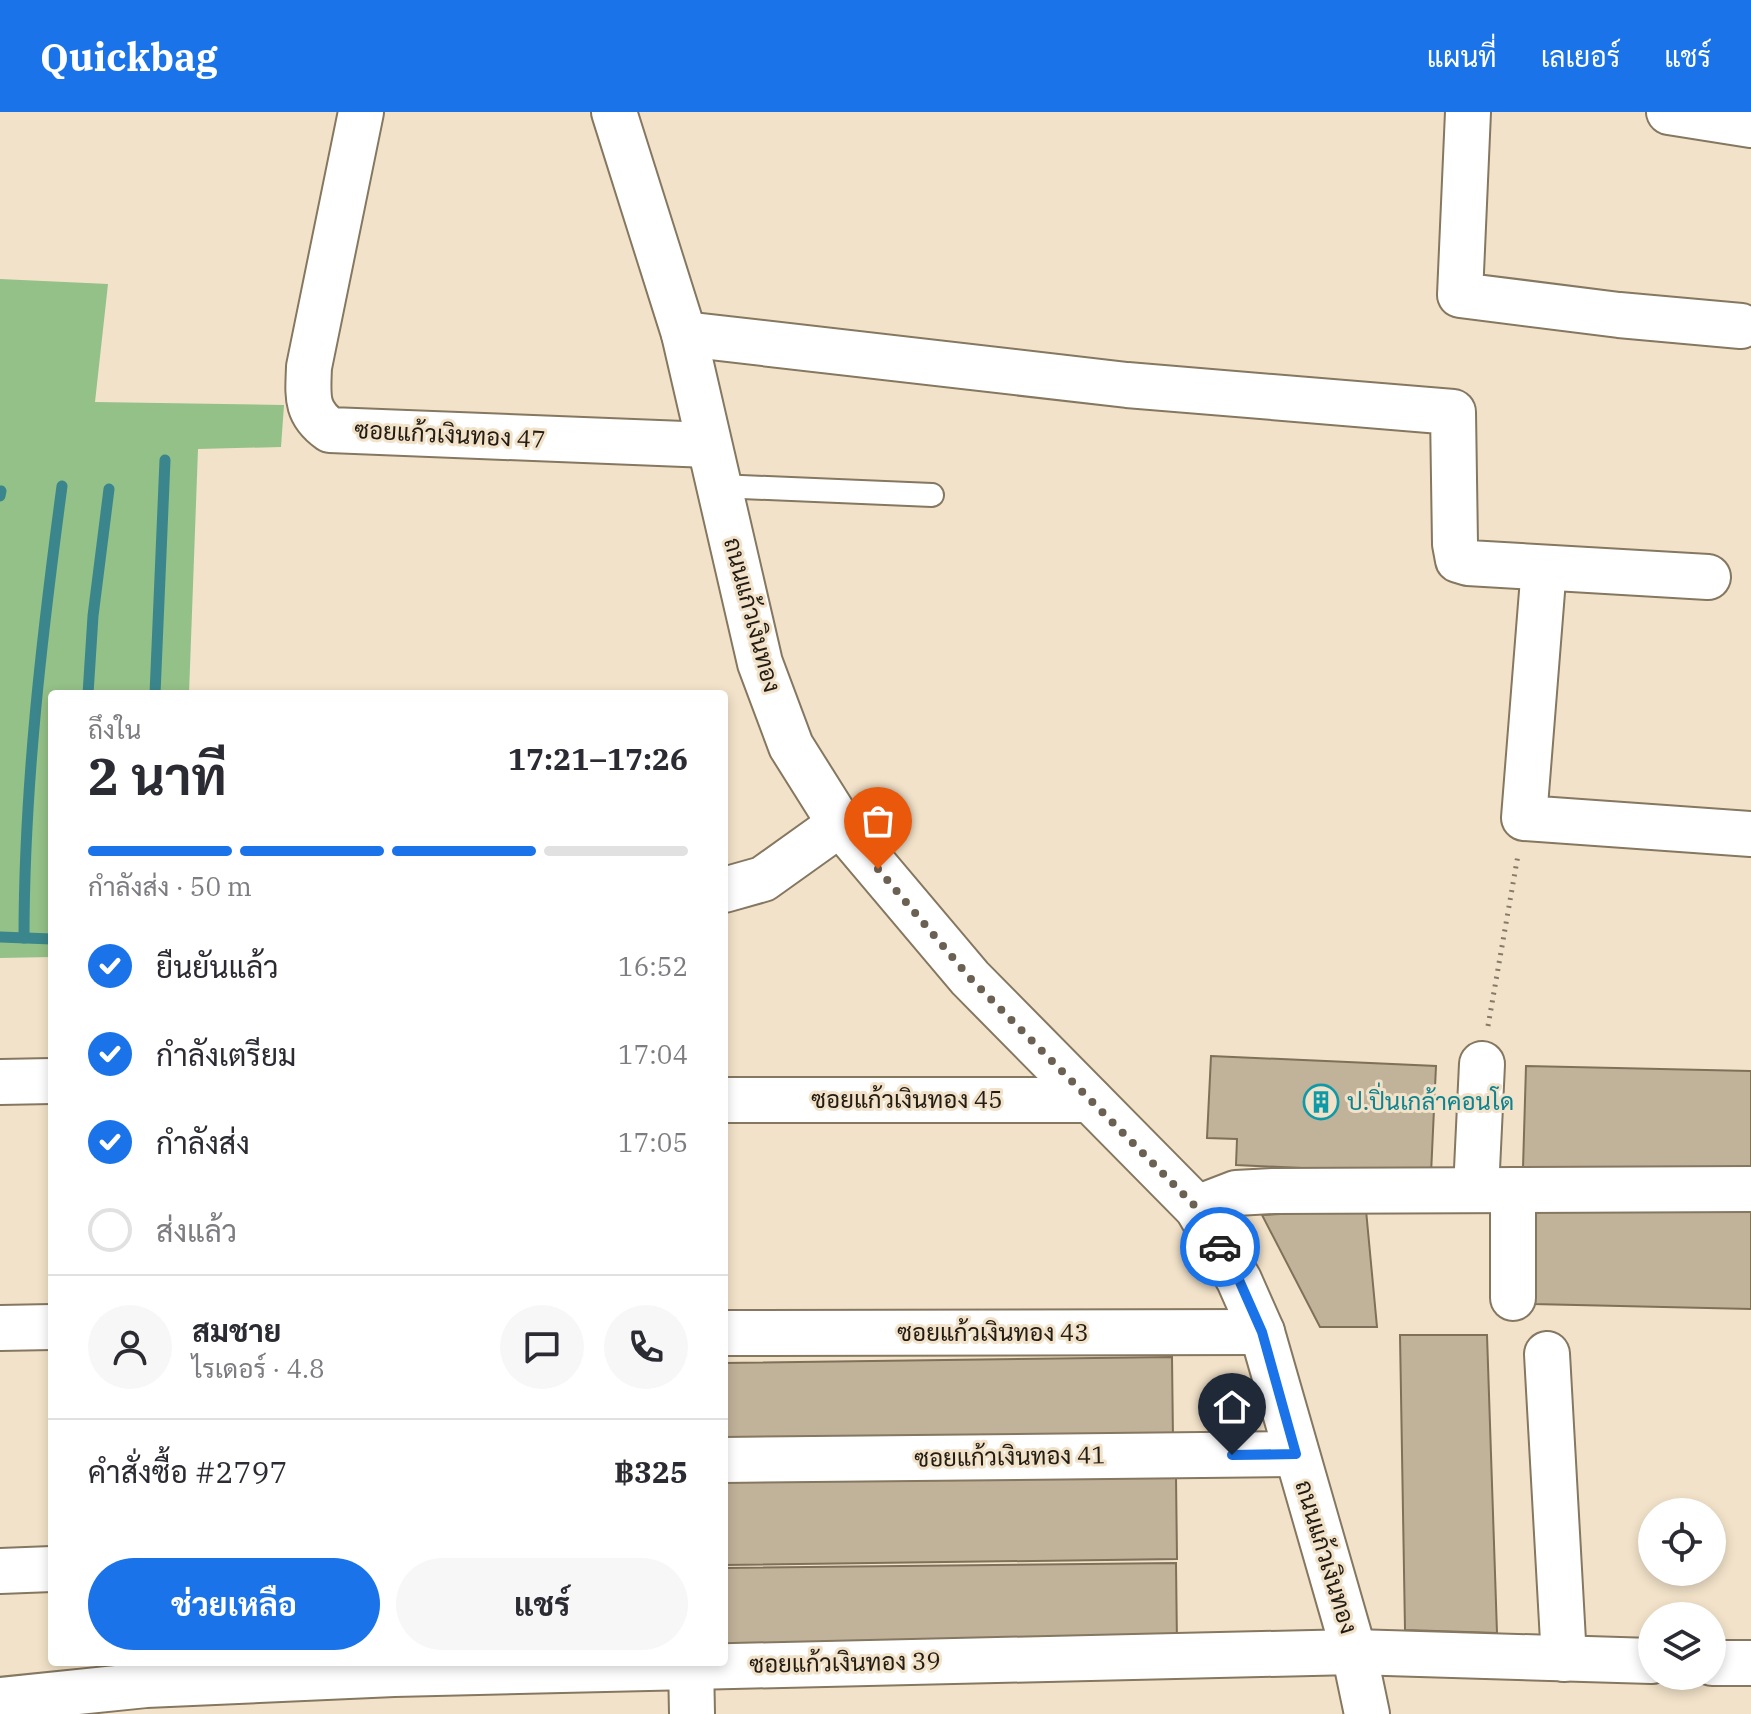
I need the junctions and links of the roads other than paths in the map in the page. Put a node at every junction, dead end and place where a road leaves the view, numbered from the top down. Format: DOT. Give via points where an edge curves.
graph roads {
  1 [pos="361,112"];
  2 [pos="614,112"];
  3 [pos="1468,112"];
  4 [pos="1669,112"];
  5 [pos="1751,125"];
  6 [pos="1741,326"];
  7 [pos="684,334"];
  8 [pos="714,466"];
  9 [pos="932,495"];
  10 [pos="1538,569"];
  11 [pos="1708,577"];
  12 [pos="840,824"];
  13 [pos="1751,834"];
  14 [pos="728,889"];
  15 [pos="1482,1064"];
  16 [pos="48,1081"];
  17 [pos="0,1082"];
  18 [pos="728,1100"];
  19 [pos="1090,1100"];
  20 [pos="1751,1189"];
  21 [pos="1495,1190"];
  22 [pos="1197,1208"];
  23 [pos="1513,1298"];
  24 [pos="48,1327"];
  25 [pos="0,1328"];
  26 [pos="1262,1332"];
  27 [pos="728,1333"];
  28 [pos="1547,1354"];
  29 [pos="1296,1454"];
  30 [pos="728,1460"];
  31 [pos="48,1569"];
  32 [pos="0,1571"];
  33 [pos="1354,1652"];
  34 [pos="1564,1659"];
  35 [pos="1638,1661"];
  36 [pos="728,1663"];
  37 [pos="1726,1663"];
  38 [pos="1751,1663"];
  39 [pos="632,1666"];
  40 [pos="692,1666"];
  41 [pos="0,1700"];
  42 [pos="692,1714"];
  43 [pos="1367,1714"];
  1 -- 8 [label="street, ซอยแก้วเงินทอง 47" via="309,367 308,397 315,419 330,430"];
  2 -- 7 [label="street, ถนนแก้วเงินทอง"];
  3 -- 6 [label="street" via="1460,295"];
  4 -- 5 [label="street"];
  7 -- 8 [label="street, ถนนแก้วเงินทอง"];
  7 -- 10 [label="street" via="1127,385 1453,412 1458,560"];
  8 -- 9 [label="lane"];
  8 -- 12 [label="street, ถนนแก้วเงินทอง" via="760,663 791,746"];
  10 -- 11 [label="street"];
  10 -- 13 [label="street" via="1543,579 1524,818"];
  12 -- 14 [label="street" via="763,879"];
  12 -- 19 [label="street, ถนนแก้วเงินทอง" via="970,978"];
  15 -- 21 [label="street"];
  16 -- 17 [label="street"];
  18 -- 19 [label="street, ซอยแก้วเงินทอง 45"];
  19 -- 22 [label="street, ถนนแก้วเงินทอง"];
  20 -- 21 [label="street"];
  21 -- 22 [label="street" via="1236,1193"];
  21 -- 23 [label="street"];
  22 -- 26 [label="street, ถนนแก้วเงินทอง"];
  24 -- 25 [label="street"];
  26 -- 27 [label="street, ซอยแก้วเงินทอง 43"];
  26 -- 29 [label="street, ถนนแก้วเงินทอง"];
  28 -- 34 [label="street"];
  29 -- 30 [label="street, ซอยแก้วเงินทอง 41"];
  29 -- 33 [label="street, ถนนแก้วเงินทอง"];
  31 -- 32 [label="street"];
  33 -- 34 [label="street, ซอยแก้วเงินทอง 39"];
  33 -- 36 [label="street, ซอยแก้วเงินทอง 39"];
  33 -- 43 [label="street, ถนนแก้วเงินทอง"];
  34 -- 35 [label="street, ซอยแก้วเงินทอง 39"];
  37 -- 38 [label="street"];
  39 -- 41 [label="street, ซอยแก้วเงินทอง 39" via="162,1684"];
  40 -- 42 [label="street"];
}
